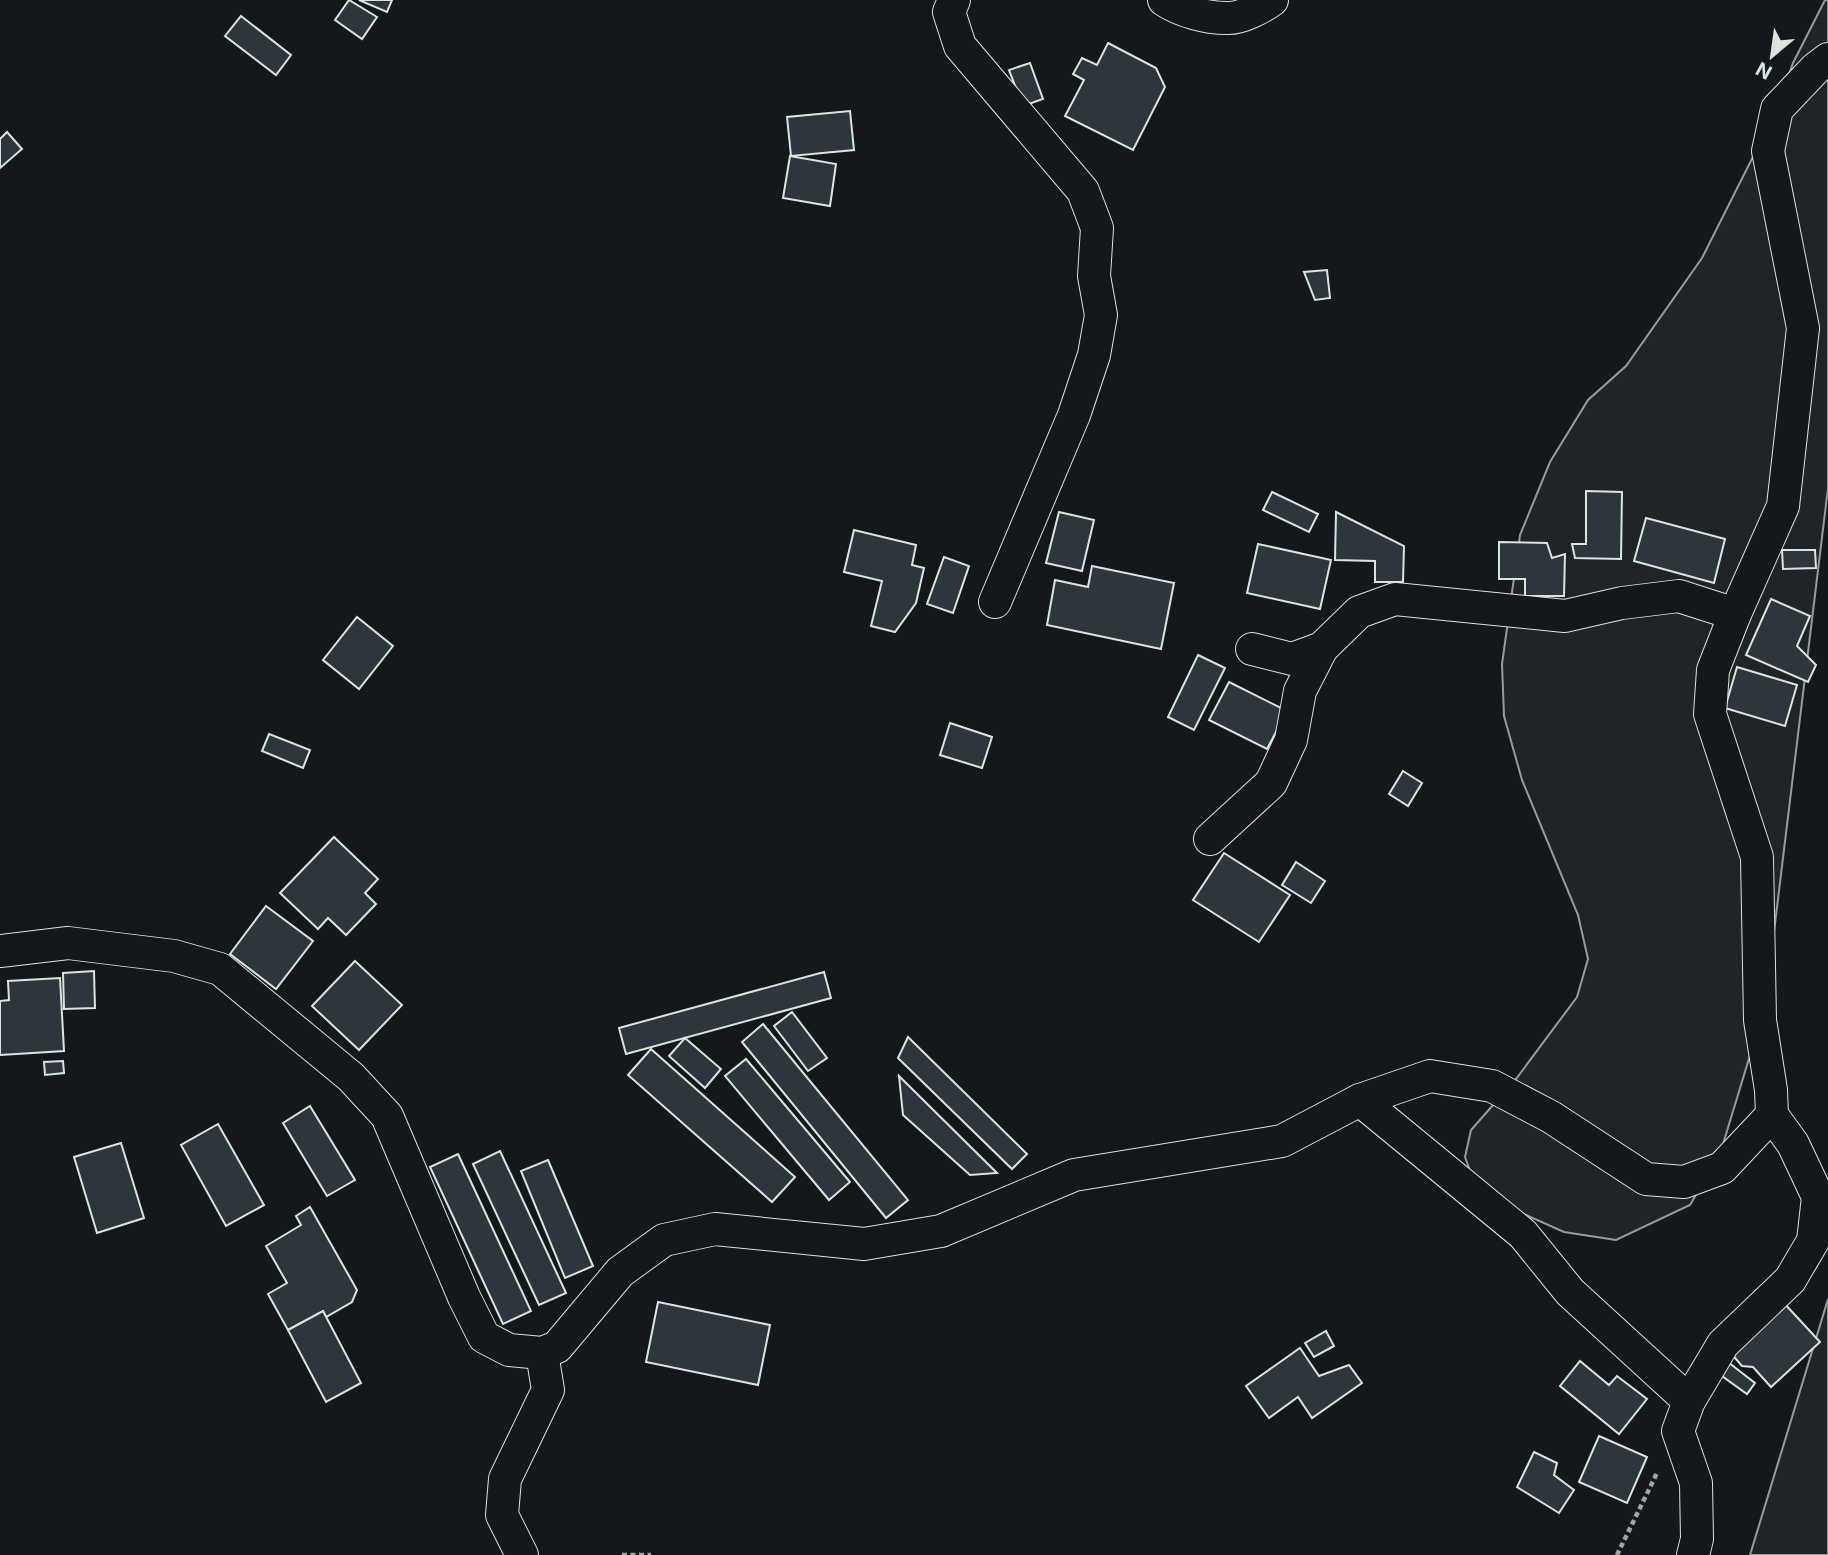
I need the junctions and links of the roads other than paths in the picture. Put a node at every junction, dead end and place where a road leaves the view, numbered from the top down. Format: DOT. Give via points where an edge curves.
graph roads {
  1 [pos="954,0"];
  2 [pos="1164,0"];
  3 [pos="1272,0"];
  4 [pos="1828,59"];
  5 [pos="995,603"];
  6 [pos="1735,614"];
  7 [pos="1322,648"];
  8 [pos="1252,649"];
  9 [pos="1210,839"];
  10 [pos="0,951"];
  11 [pos="1360,1100"];
  12 [pos="1772,1115"];
  13 [pos="542,1353"];
  14 [pos="1689,1401"];
  15 [pos="522,1555"];
  16 [pos="1693,1555"];
  1 -- 5 [label="street" via="949,12 960,46 1083,191 1097,228 1094,276 1101,315 1094,355 1074,415"];
  2 -- 3 [label="street" via="1179,10 1228,19"];
  4 -- 6 [label="street" via="1777,109 1768,151 1804,328 1783,506"];
  6 -- 7 [label="street" via="1679,596 1565,616 1395,599 1360,612"];
  6 -- 12 [label="street" via="1713,670 1710,714 1757,858 1760,1020"];
  7 -- 8 [label="street" via="1292,659"];
  7 -- 9 [label="street" via="1300,691 1291,740 1271,783"];
  10 -- 13 [label="street" via="68,943 174,956 220,969 352,1077 387,1116 484,1337 509,1350"];
  11 -- 12 [label="street" via="1430,1076 1492,1086 1551,1117 1646,1179 1684,1182 1722,1168"];
  11 -- 13 [label="street" via="1282,1141 1074,1175 941,1231 864,1244 715,1229 664,1240 620,1272 557,1347"];
  11 -- 14 [label="street" via="1523,1234 1570,1292"];
  12 -- 14 [label="street" via="1793,1144 1818,1196 1813,1241 1790,1280 1723,1344"];
  13 -- 15 [label="street" via="548,1390 505,1479 502,1516"];
  14 -- 16 [label="street" via="1678,1431 1696,1483"];
}
